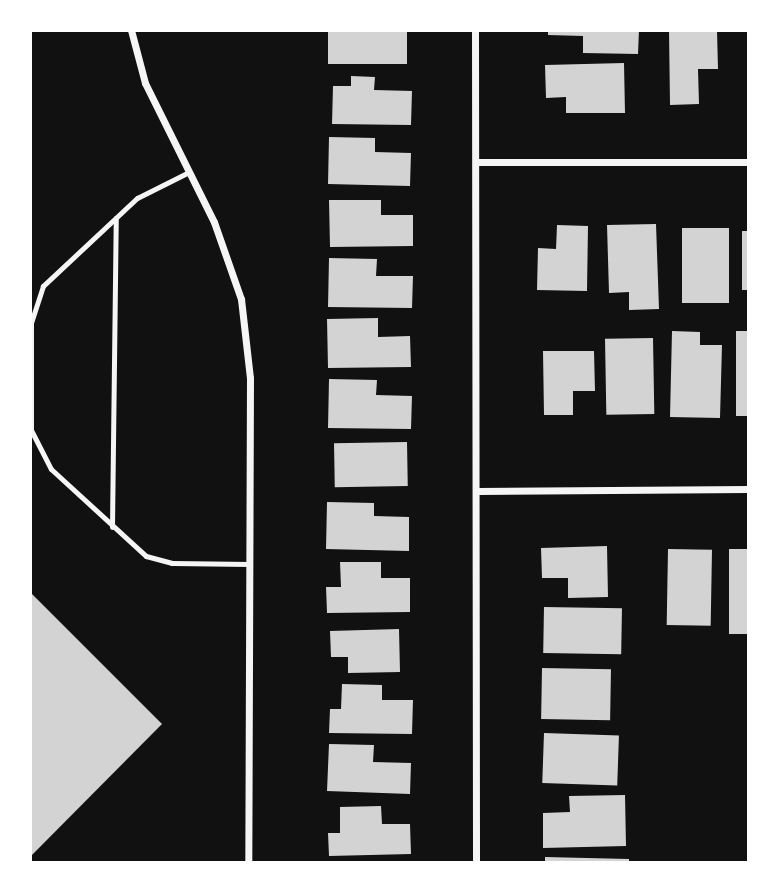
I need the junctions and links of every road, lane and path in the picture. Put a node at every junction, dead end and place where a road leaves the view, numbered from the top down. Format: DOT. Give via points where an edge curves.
graph roads {
  1 [pos="131,30"];
  2 [pos="475,30"];
  3 [pos="475,162"];
  4 [pos="749,162"];
  5 [pos="189,172"];
  6 [pos="116,218"];
  7 [pos="749,489"];
  8 [pos="478,491"];
  9 [pos="112,527"];
  10 [pos="250,564"];
  11 [pos="248,863"];
  12 [pos="476,863"];
  1 -- 5 [label="street" via="145,83"];
  2 -- 3 [label="street"];
  3 -- 4 [label="street"];
  3 -- 8 [label="street"];
  5 -- 6 [label="lane" via="137,198"];
  5 -- 10 [label="street" via="241,299 250,378"];
  6 -- 9 [label="lane"];
  6 -- 9 [label="lane" via="43,286 31,323 36,449"];
  7 -- 8 [label="street"];
  8 -- 12 [label="street"];
  9 -- 10 [label="lane" via="146,556 172,563"];
  10 -- 11 [label="street"];
}
